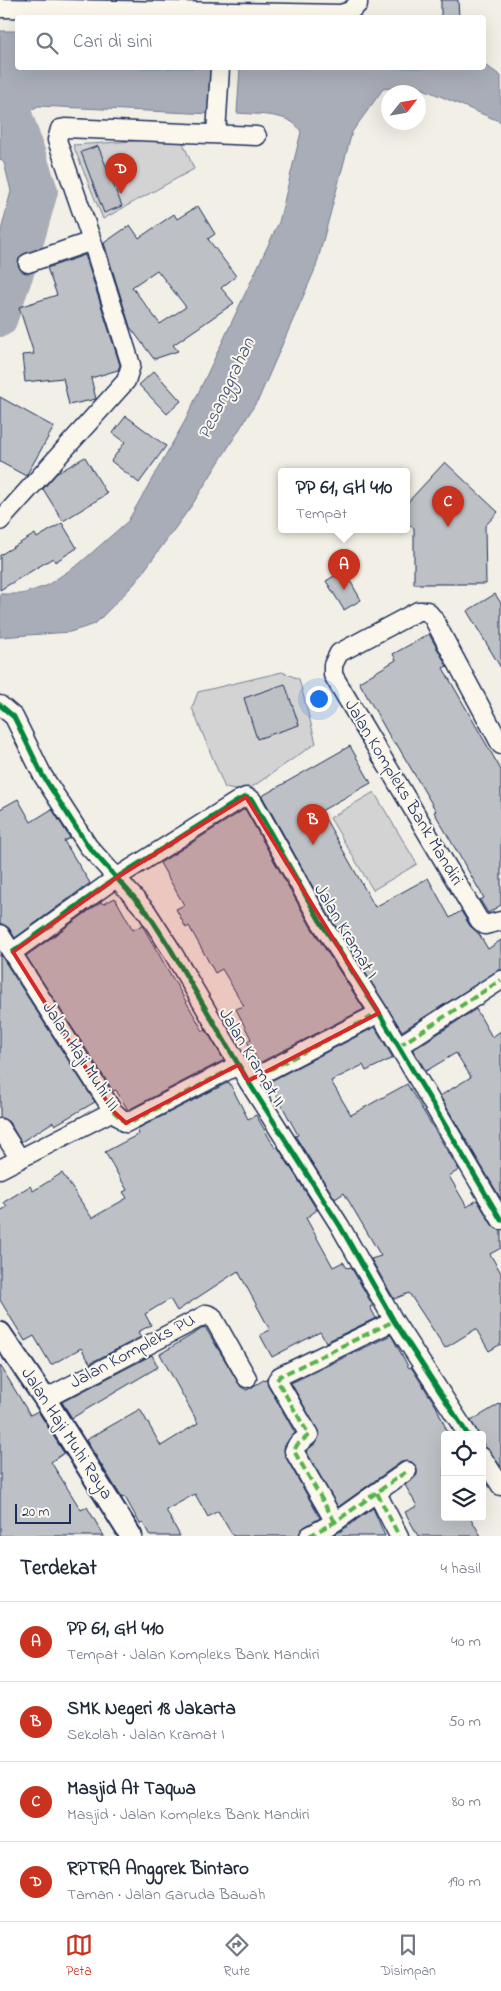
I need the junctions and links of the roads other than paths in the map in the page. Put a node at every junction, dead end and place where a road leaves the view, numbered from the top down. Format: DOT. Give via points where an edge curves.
graph roads {
  1 [pos="358,0"];
  2 [pos="95,4"];
  3 [pos="0,8"];
  4 [pos="222,10"];
  5 [pos="220,70"];
  6 [pos="216,134"];
  7 [pos="256,136"];
  8 [pos="92,241"];
  9 [pos="28,263"];
  10 [pos="0,521"];
  11 [pos="0,705"];
  12 [pos="501,745"];
  13 [pos="116,878"];
  14 [pos="501,920"];
  15 [pos="0,934"];
  16 [pos="13,952"];
  17 [pos="501,980"];
  18 [pos="379,1013"];
  19 [pos="399,1046"];
  20 [pos="238,1065"];
  21 [pos="248,1081"];
  22 [pos="113,1111"];
  23 [pos="0,1128"];
  24 [pos="20,1159"];
  25 [pos="0,1169"];
  26 [pos="501,1220"];
  27 [pos="394,1321"];
  28 [pos="0,1333"];
  29 [pos="247,1378"];
  30 [pos="44,1399"];
  31 [pos="465,1431"];
  32 [pos="486,1463"];
  33 [pos="407,1471"];
  34 [pos="501,1486"];
  35 [pos="377,1492"];
  36 [pos="335,1522"];
  37 [pos="131,1536"];
  38 [pos="308,1536"];
  39 [pos="399,1536"];
  1 -- 4 [label="street" via="350,11 341,14"];
  2 -- 3 [label="street"];
  2 -- 4 [label="street"];
  5 -- 6 [label="street"];
  6 -- 7 [label="street"];
  6 -- 8 [label="street" via="60,129 57,140"];
  8 -- 9 [label="street"];
  8 -- 10 [label="street" via="131,365 130,374"];
  11 -- 13 [label="street, Jalan Kramat II" via="14,717 43,776 72,823"];
  12 -- 14 [label="street, Jalan Kompleks Bank Mandiri" via="427,610 418,611 339,652 333,665 333,675 479,920 485,925"];
  13 -- 16 [label="street, Jalan Kramat I"];
  13 -- 18 [label="street, Jalan Kramat I" via="246,798 252,800 325,929"];
  13 -- 20 [label="street, Jalan Kramat II" via="146,912 170,948"];
  15 -- 16 [label="street, Jalan Haji Muhi III"];
  16 -- 22 [label="street, Jalan Haji Muhi III"];
  17 -- 19 [label="street"];
  18 -- 19 [label="street, Jalan Kramat I"];
  18 -- 21 [label="street"];
  19 -- 26 [label="street, Jalan Kramat I"];
  20 -- 21 [label="street, Jalan Kramat II"];
  20 -- 22 [label="street, Jalan Haji Muhi III" via="132,1122 126,1123"];
  21 -- 27 [label="street, Jalan Kramat II" via="340,1226"];
  22 -- 24 [label="street"];
  23 -- 24 [label="street"];
  24 -- 25 [label="street"];
  27 -- 31 [label="street, Jalan Kramat II"];
  27 -- 36 [label="street" via="277,1380 309,1435 294,1451"];
  28 -- 30 [label="street, Jalan Haji Muhi Raya"];
  29 -- 30 [label="street, Jalan Kompleks PU" via="212,1316 207,1314"];
  30 -- 37 [label="street, Jalan Haji Muhi Raya"];
  32 -- 34 [label="street"];
  33 -- 35 [label="street"];
  35 -- 36 [label="street"];
  35 -- 39 [label="street"];
  36 -- 38 [label="street"];
}
